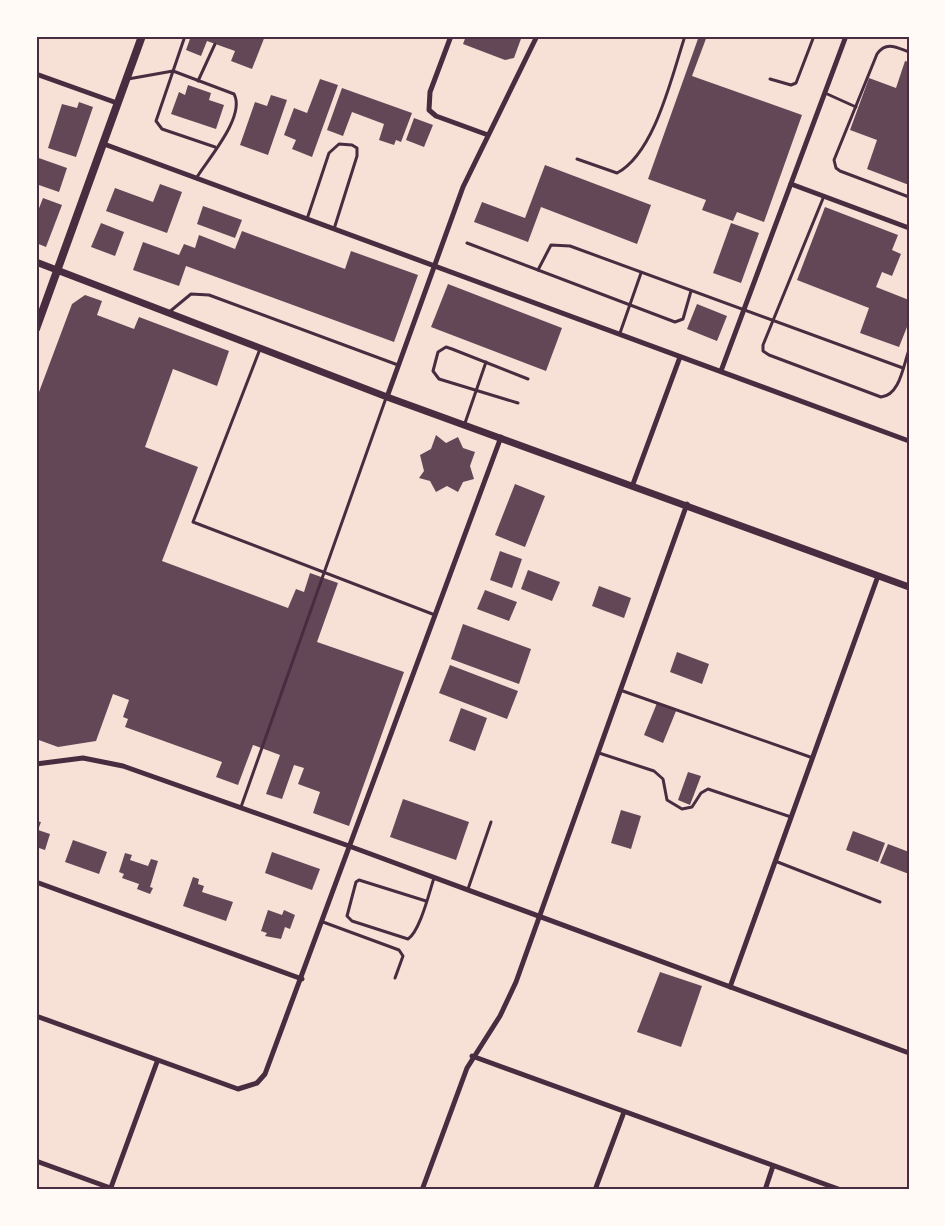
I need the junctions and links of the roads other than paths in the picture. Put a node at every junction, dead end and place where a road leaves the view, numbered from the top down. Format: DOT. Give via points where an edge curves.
graph roads {
  1 [pos="142,36"];
  2 [pos="185,36"];
  3 [pos="451,36"];
  4 [pos="537,36"];
  5 [pos="685,36"];
  6 [pos="814,36"];
  7 [pos="846,36"];
  8 [pos="215,44"];
  9 [pos="909,52"];
  10 [pos="172,71"];
  11 [pos="36,74"];
  12 [pos="770,79"];
  13 [pos="126,80"];
  14 [pos="198,81"];
  15 [pos="825,93"];
  16 [pos="117,103"];
  17 [pos="856,106"];
  18 [pos="488,135"];
  19 [pos="104,144"];
  20 [pos="215,147"];
  21 [pos="577,159"];
  22 [pos="197,177"];
  23 [pos="790,184"];
  24 [pos="824,196"];
  25 [pos="909,197"];
  26 [pos="307,219"];
  27 [pos="909,228"];
  28 [pos="334,229"];
  29 [pos="466,243"];
  30 [pos="36,262"];
  31 [pos="434,266"];
  32 [pos="57,270"];
  33 [pos="538,270"];
  34 [pos="641,273"];
  35 [pos="691,291"];
  36 [pos="630,304"];
  37 [pos="744,310"];
  38 [pos="168,313"];
  39 [pos="773,321"];
  40 [pos="36,329"];
  41 [pos="620,335"];
  42 [pos="260,349"];
  43 [pos="909,351"];
  44 [pos="680,357"];
  45 [pos="486,362"];
  46 [pos="398,365"];
  47 [pos="903,369"];
  48 [pos="721,371"];
  49 [pos="528,379"];
  50 [pos="476,390"];
  51 [pos="387,397"];
  52 [pos="518,403"];
  53 [pos="464,424"];
  54 [pos="501,437"];
  55 [pos="909,441"];
  56 [pos="633,484"];
  57 [pos="687,504"];
  58 [pos="878,576"];
  59 [pos="909,587"];
  60 [pos="435,615"];
  61 [pos="620,690"];
  62 [pos="597,752"];
  63 [pos="813,758"];
  64 [pos="36,764"];
  65 [pos="241,807"];
  66 [pos="791,817"];
  67 [pos="490,822"];
  68 [pos="350,846"];
  69 [pos="776,861"];
  70 [pos="434,878"];
  71 [pos="36,882"];
  72 [pos="468,891"];
  73 [pos="426,901"];
  74 [pos="880,902"];
  75 [pos="538,917"];
  76 [pos="323,922"];
  77 [pos="395,978"];
  78 [pos="302,979"];
  79 [pos="730,987"];
  80 [pos="36,1016"];
  81 [pos="909,1053"];
  82 [pos="472,1056"];
  83 [pos="157,1062"];
  84 [pos="624,1112"];
  85 [pos="36,1161"];
  86 [pos="773,1166"];
  87 [pos="113,1189"];
  88 [pos="422,1190"];
  89 [pos="595,1190"];
  90 [pos="765,1190"];
  91 [pos="841,1190"];
  1 -- 13 [label="main road"];
  2 -- 10 [label="lane"];
  3 -- 18 [label="street" via="430,92 429,110"];
  4 -- 18 [label="street"];
  5 -- 21 [label="lane" via="652,128 633,161 617,173"];
  6 -- 12 [label="lane" via="796,83"];
  7 -- 15 [label="street"];
  8 -- 14 [label="lane"];
  9 -- 17 [label="lane" via="890,46 880,49"];
  10 -- 13 [label="lane"];
  10 -- 14 [label="lane"];
  10 -- 20 [label="lane" via="157,115 158,126"];
  11 -- 16 [label="street"];
  13 -- 16 [label="main road"];
  14 -- 20 [label="lane" via="236,98 232,121"];
  15 -- 17 [label="lane"];
  15 -- 23 [label="street"];
  16 -- 19 [label="main road"];
  17 -- 25 [label="lane" via="836,154 836,168"];
  18 -- 31 [label="street" via="463,187"];
  19 -- 22 [label="street"];
  19 -- 32 [label="main road"];
  20 -- 22 [label="lane"];
  22 -- 26 [label="street"];
  23 -- 24 [label="street"];
  23 -- 37 [label="street"];
  24 -- 27 [label="street"];
  24 -- 39 [label="lane"];
  26 -- 28 [label="street"];
  26 -- 28 [label="lane" via="329,153 339,144 352,145 357,148 357,156"];
  28 -- 31 [label="street"];
  29 -- 33 [label="lane"];
  30 -- 32 [label="street"];
  31 -- 41 [label="street"];
  31 -- 46 [label="street"];
  32 -- 38 [label="street"];
  32 -- 40 [label="main road"];
  33 -- 34 [label="lane" via="546,251 557,243"];
  33 -- 36 [label="lane"];
  34 -- 35 [label="lane"];
  34 -- 36 [label="lane"];
  35 -- 36 [label="lane" via="679,321"];
  35 -- 37 [label="lane"];
  36 -- 41 [label="lane"];
  37 -- 39 [label="lane"];
  37 -- 48 [label="street"];
  38 -- 42 [label="street"];
  38 -- 46 [label="lane" via="191,294 208,294"];
  39 -- 47 [label="lane"];
  39 -- 47 [label="lane" via="763,351 780,360 881,397 894,390"];
  41 -- 44 [label="street"];
  42 -- 51 [label="street"];
  42 -- 60 [label="lane" via="193,522"];
  43 -- 47 [label="lane"];
  44 -- 48 [label="street"];
  44 -- 56 [label="street"];
  45 -- 49 [label="lane"];
  45 -- 50 [label="lane"];
  45 -- 50 [label="lane" via="446,347 438,352 435,376"];
  46 -- 51 [label="street"];
  48 -- 55 [label="street"];
  50 -- 52 [label="lane"];
  50 -- 53 [label="lane"];
  51 -- 53 [label="street"];
  51 -- 65 [label="lane"];
  53 -- 54 [label="street"];
  54 -- 56 [label="street"];
  54 -- 60 [label="street"];
  56 -- 57 [label="street"];
  57 -- 58 [label="street"];
  57 -- 61 [label="street"];
  58 -- 59 [label="street"];
  58 -- 63 [label="street"];
  60 -- 68 [label="street"];
  61 -- 62 [label="street"];
  61 -- 63 [label="lane"];
  62 -- 66 [label="lane" via="654,771 663,779 667,800 682,809 692,807 708,789"];
  62 -- 75 [label="street"];
  63 -- 66 [label="street"];
  64 -- 65 [label="street" via="97,759"];
  65 -- 68 [label="street"];
  66 -- 69 [label="street"];
  67 -- 72 [label="lane"];
  68 -- 70 [label="street"];
  68 -- 76 [label="street"];
  69 -- 74 [label="lane"];
  69 -- 79 [label="street"];
  70 -- 72 [label="street"];
  70 -- 73 [label="lane"];
  71 -- 78 [label="street"];
  72 -- 75 [label="street"];
  73 -- 73 [label="lane" via="408,939 347,916 359,880"];
  75 -- 79 [label="street"];
  75 -- 82 [label="street" via="503,1010"];
  76 -- 77 [label="lane" via="399,950 403,956"];
  76 -- 78 [label="street"];
  78 -- 83 [label="street" via="265,1074 257,1083 238,1089"];
  79 -- 81 [label="street"];
  80 -- 83 [label="street"];
  82 -- 84 [label="street"];
  82 -- 88 [label="street"];
  83 -- 87 [label="street"];
  84 -- 86 [label="street"];
  84 -- 89 [label="street"];
  85 -- 87 [label="street"];
  86 -- 90 [label="street"];
  86 -- 91 [label="street"];
}
